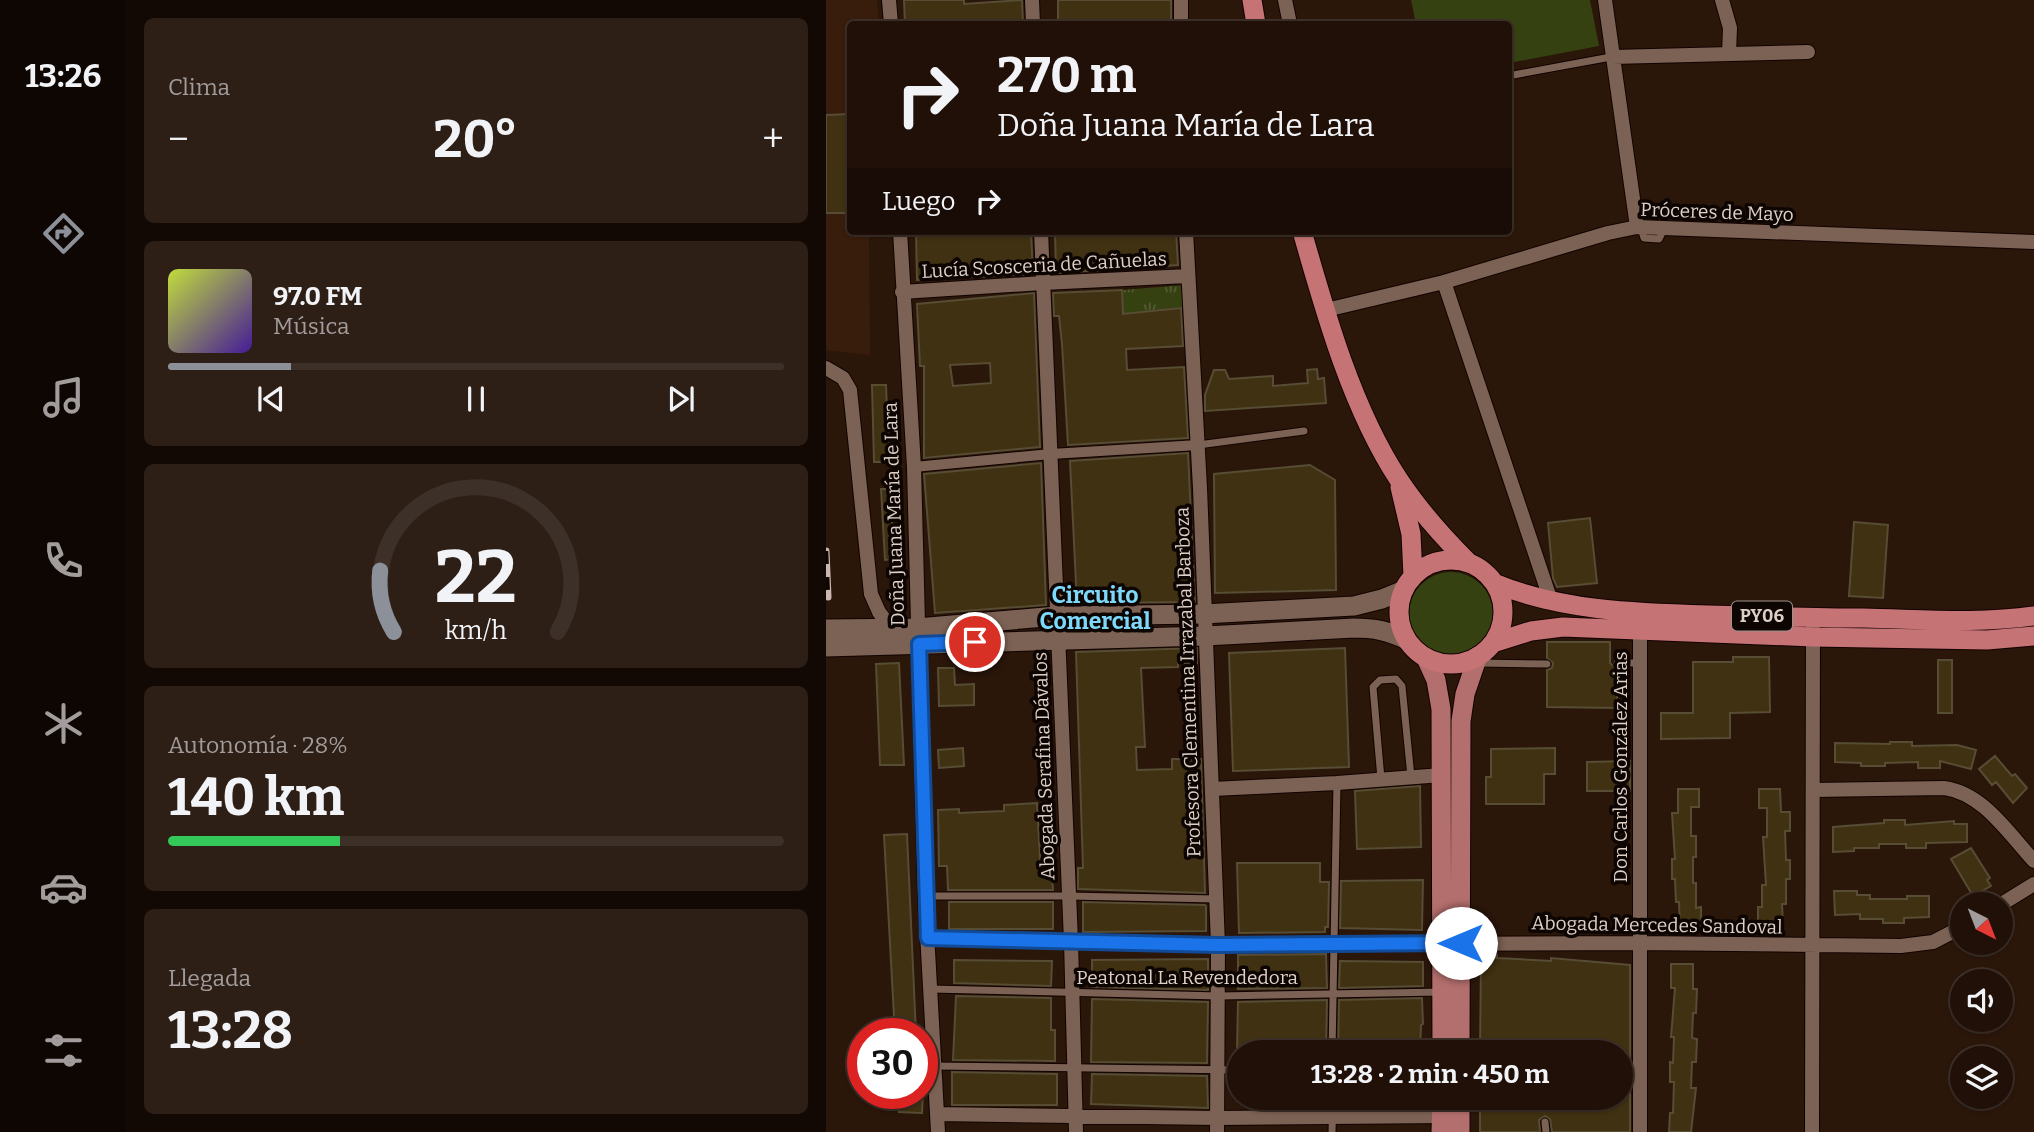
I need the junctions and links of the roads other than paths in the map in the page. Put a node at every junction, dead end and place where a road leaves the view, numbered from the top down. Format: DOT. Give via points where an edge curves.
graph roads {
  1 [pos="890,0"];
  2 [pos="1032,0"];
  3 [pos="1181,0"];
  4 [pos="1252,0"];
  5 [pos="1285,0"];
  6 [pos="1605,0"];
  7 [pos="1722,0"];
  8 [pos="891,21"];
  9 [pos="1033,21"];
  10 [pos="1181,21"];
  11 [pos="1256,21"];
  12 [pos="1289,21"];
  13 [pos="1808,52"];
  14 [pos="1729,53"];
  15 [pos="1612,57"];
  16 [pos="1512,75"];
  17 [pos="1639,228"];
  18 [pos="900,235"];
  19 [pos="1041,235"];
  20 [pos="1186,235"];
  21 [pos="1303,235"];
  22 [pos="2034,242"];
  23 [pos="1188,276"];
  24 [pos="1043,282"];
  25 [pos="1444,282"];
  26 [pos="902,292"];
  27 [pos="1326,310"];
  28 [pos="826,368"];
  29 [pos="1304,431"];
  30 [pos="1198,445"];
  31 [pos="1051,454"];
  32 [pos="914,467"];
  33 [pos="1398,479"];
  34 [pos="1468,562"];
  35 [pos="1409,583"];
  36 [pos="1494,583"];
  37 [pos="1551,601"];
  38 [pos="1203,614"];
  39 [pos="1057,616"];
  40 [pos="2034,616"];
  41 [pos="1640,622"];
  42 [pos="890,627"];
  43 [pos="1813,627"];
  44 [pos="826,629"];
  45 [pos="918,636"];
  46 [pos="1205,636"];
  47 [pos="2034,636"];
  48 [pos="1058,639"];
  49 [pos="1407,640"];
  50 [pos="826,647"];
  51 [pos="1482,654"];
  52 [pos="1426,658"];
  53 [pos="1617,663"];
  54 [pos="1640,663"];
  55 [pos="1547,664"];
  56 [pos="1442,775"];
  57 [pos="1411,778"];
  58 [pos="1381,780"];
  59 [pos="1337,783"];
  60 [pos="1212,789"];
  61 [pos="1813,790"];
  62 [pos="2034,861"];
  63 [pos="2034,884"];
  64 [pos="925,896"];
  65 [pos="1068,896"];
  66 [pos="2013,897"];
  67 [pos="1216,899"];
  68 [pos="1950,933"];
  69 [pos="928,938"];
  70 [pos="1071,942"];
  71 [pos="1451,943"];
  72 [pos="1639,943"];
  73 [pos="1218,945"];
  74 [pos="1333,945"];
  75 [pos="1814,946"];
  76 [pos="931,989"];
  77 [pos="1443,992"];
  78 [pos="1071,993"];
  79 [pos="1333,993"];
  80 [pos="1219,996"];
  81 [pos="933,1018"];
  82 [pos="1332,1040"];
  83 [pos="1442,1040"];
  84 [pos="1459,1040"];
  85 [pos="938,1066"];
  86 [pos="1073,1067"];
  87 [pos="1219,1070"];
  88 [pos="1227,1070"];
  89 [pos="937,1109"];
  90 [pos="1333,1110"];
  91 [pos="937,1114"];
  92 [pos="1451,1115"];
  93 [pos="1076,1116"];
  94 [pos="1333,1117"];
  95 [pos="1545,1122"];
  96 [pos="1217,1125"];
  97 [pos="938,1132"];
  98 [pos="1076,1132"];
  99 [pos="1332,1132"];
  100 [pos="1546,1132"];
  101 [pos="1640,1132"];
  102 [pos="1812,1132"];
  1 -- 8 [label="street"];
  2 -- 9 [label="street"];
  3 -- 10 [label="street"];
  4 -- 11 [label="highway"];
  5 -- 12 [label="street"];
  6 -- 15 [label="street"];
  7 -- 14 [label="street" via="1730,28"];
  13 -- 14 [label="street"];
  14 -- 15 [label="street"];
  15 -- 16 [label="lane"];
  15 -- 17 [label="street"];
  17 -- 22 [label="street, Próceres de Mayo"];
  17 -- 25 [label="street, Próceres de Mayo"];
  18 -- 26 [label="street, Doña Juana María de Lara"];
  19 -- 24 [label="street, Abogada Serafina Dávalos"];
  20 -- 23 [label="street, Profesora Clementina Irrazabal Barboza"];
  21 -- 27 [label="highway, PY06"];
  23 -- 24 [label="street, Lucía Scosceria de Cañuelas"];
  23 -- 30 [label="street, Profesora Clementina Irrazabal Barboza"];
  24 -- 26 [label="street, Lucía Scosceria de Cañuelas"];
  24 -- 31 [label="street, Abogada Serafina Dávalos"];
  25 -- 27 [label="street, Próceres de Mayo"];
  25 -- 37 [label="street"];
  26 -- 32 [label="street, Doña Juana María de Lara"];
  27 -- 33 [label="highway, PY06" via="1359,403"];
  28 -- 42 [label="street" via="843,378 850,390 871,594"];
  29 -- 30 [label="lane"];
  30 -- 31 [label="street"];
  30 -- 38 [label="street, Profesora Clementina Irrazabal Barboza"];
  31 -- 32 [label="street"];
  31 -- 39 [label="street, Abogada Serafina Dávalos"];
  32 -- 45 [label="street, Doña Juana María de Lara"];
  33 -- 34 [label="highway, PY06"];
  33 -- 35 [label="highway, PY06" via="1411,534"];
  34 -- 35 [label="highway" via="1427,566"];
  34 -- 36 [label="highway, PY06"];
  35 -- 38 [label="main road" via="1368,604"];
  35 -- 49 [label="highway, PY06" via="1399,604"];
  36 -- 37 [label="highway, PY06"];
  36 -- 51 [label="highway" via="1503,609 1500,630"];
  37 -- 41 [label="highway, PY06"];
  38 -- 39 [label="main road"];
  38 -- 46 [label="street, Profesora Clementina Irrazabal Barboza"];
  39 -- 45 [label="main road"];
  39 -- 48 [label="street, Abogada Serafina Dávalos"];
  40 -- 43 [label="highway, PY06"];
  41 -- 43 [label="highway, PY06"];
  41 -- 51 [label="highway, PY06" via="1548,628"];
  41 -- 54 [label="street, Don Carlos González Arias"];
  42 -- 44 [label="main road"];
  42 -- 45 [label="main road"];
  43 -- 47 [label="highway, PY06" via="1987,640"];
  43 -- 61 [label="street"];
  45 -- 48 [label="main road"];
  45 -- 50 [label="main road"];
  45 -- 64 [label="street, Doña Juana María de Lara"];
  46 -- 48 [label="main road"];
  46 -- 49 [label="main road" via="1364,628"];
  46 -- 60 [label="street, Profesora Clementina Irrazabal Barboza"];
  48 -- 65 [label="street, Abogada Serafina Dávalos"];
  49 -- 52 [label="highway"];
  51 -- 52 [label="highway, PY06" via="1452,664"];
  51 -- 55 [label="lane"];
  51 -- 71 [label="main road" via="1465,694 1461,722"];
  52 -- 56 [label="main road" via="1440,694"];
  53 -- 54 [label="lane"];
  54 -- 72 [label="street, Don Carlos González Arias"];
  56 -- 57 [label="street"];
  56 -- 71 [label="main road"];
  57 -- 58 [label="street"];
  57 -- 58 [label="lane" via="1402,685 1396,679 1380,680 1373,687"];
  58 -- 59 [label="street"];
  59 -- 60 [label="street"];
  59 -- 74 [label="lane"];
  60 -- 67 [label="street, Profesora Clementina Irrazabal Barboza"];
  61 -- 62 [label="street" via="1959,790 1986,809"];
  61 -- 75 [label="street"];
  63 -- 66 [label="street"];
  64 -- 65 [label="lane"];
  64 -- 69 [label="street, Doña Juana María de Lara"];
  65 -- 67 [label="lane"];
  65 -- 70 [label="street, Abogada Serafina Dávalos"];
  67 -- 73 [label="street, Profesora Clementina Irrazabal Barboza"];
  68 -- 75 [label="street, Abogada Mercedes Sandoval" via="1919,946"];
  69 -- 70 [label="street, Abogada Mercedes Sandoval"];
  69 -- 76 [label="street, Doña Juana María de Lara"];
  70 -- 73 [label="street, Abogada Mercedes Sandoval"];
  70 -- 78 [label="street, Abogada Serafina Dávalos"];
  71 -- 72 [label="street, Abogada Mercedes Sandoval"];
  71 -- 74 [label="street, Abogada Mercedes Sandoval"];
  71 -- 77 [label="main road"];
  71 -- 84 [label="main road"];
  72 -- 75 [label="street, Abogada Mercedes Sandoval"];
  72 -- 101 [label="street, Don Carlos González Arias"];
  73 -- 74 [label="street, Abogada Mercedes Sandoval"];
  73 -- 80 [label="street, Profesora Clementina Irrazabal Barboza"];
  74 -- 79 [label="lane"];
  75 -- 102 [label="street"];
  76 -- 78 [label="lane, Peatonal La Revendedora"];
  76 -- 81 [label="street, Doña Juana María de Lara"];
  77 -- 79 [label="lane, Peatonal La Revendedora"];
  77 -- 83 [label="main road"];
  78 -- 80 [label="lane, Peatonal La Revendedora"];
  78 -- 86 [label="street, Abogada Serafina Dávalos"];
  79 -- 80 [label="lane, Peatonal La Revendedora"];
  79 -- 82 [label="lane"];
  80 -- 87 [label="street, Profesora Clementina Irrazabal Barboza"];
  85 -- 86 [label="lane"];
  86 -- 87 [label="lane"];
  86 -- 93 [label="street, Abogada Serafina Dávalos"];
  87 -- 88 [label="lane"];
  87 -- 96 [label="street, Profesora Clementina Irrazabal Barboza"];
  89 -- 91 [label="street, Doña Juana María de Lara"];
  90 -- 94 [label="lane"];
  91 -- 93 [label="street"];
  91 -- 97 [label="street, Doña Juana María de Lara"];
  92 -- 94 [label="street"];
  93 -- 96 [label="street"];
  93 -- 98 [label="street, Abogada Serafina Dávalos"];
  94 -- 96 [label="street"];
  94 -- 99 [label="lane"];
  95 -- 100 [label="lane"];
}
